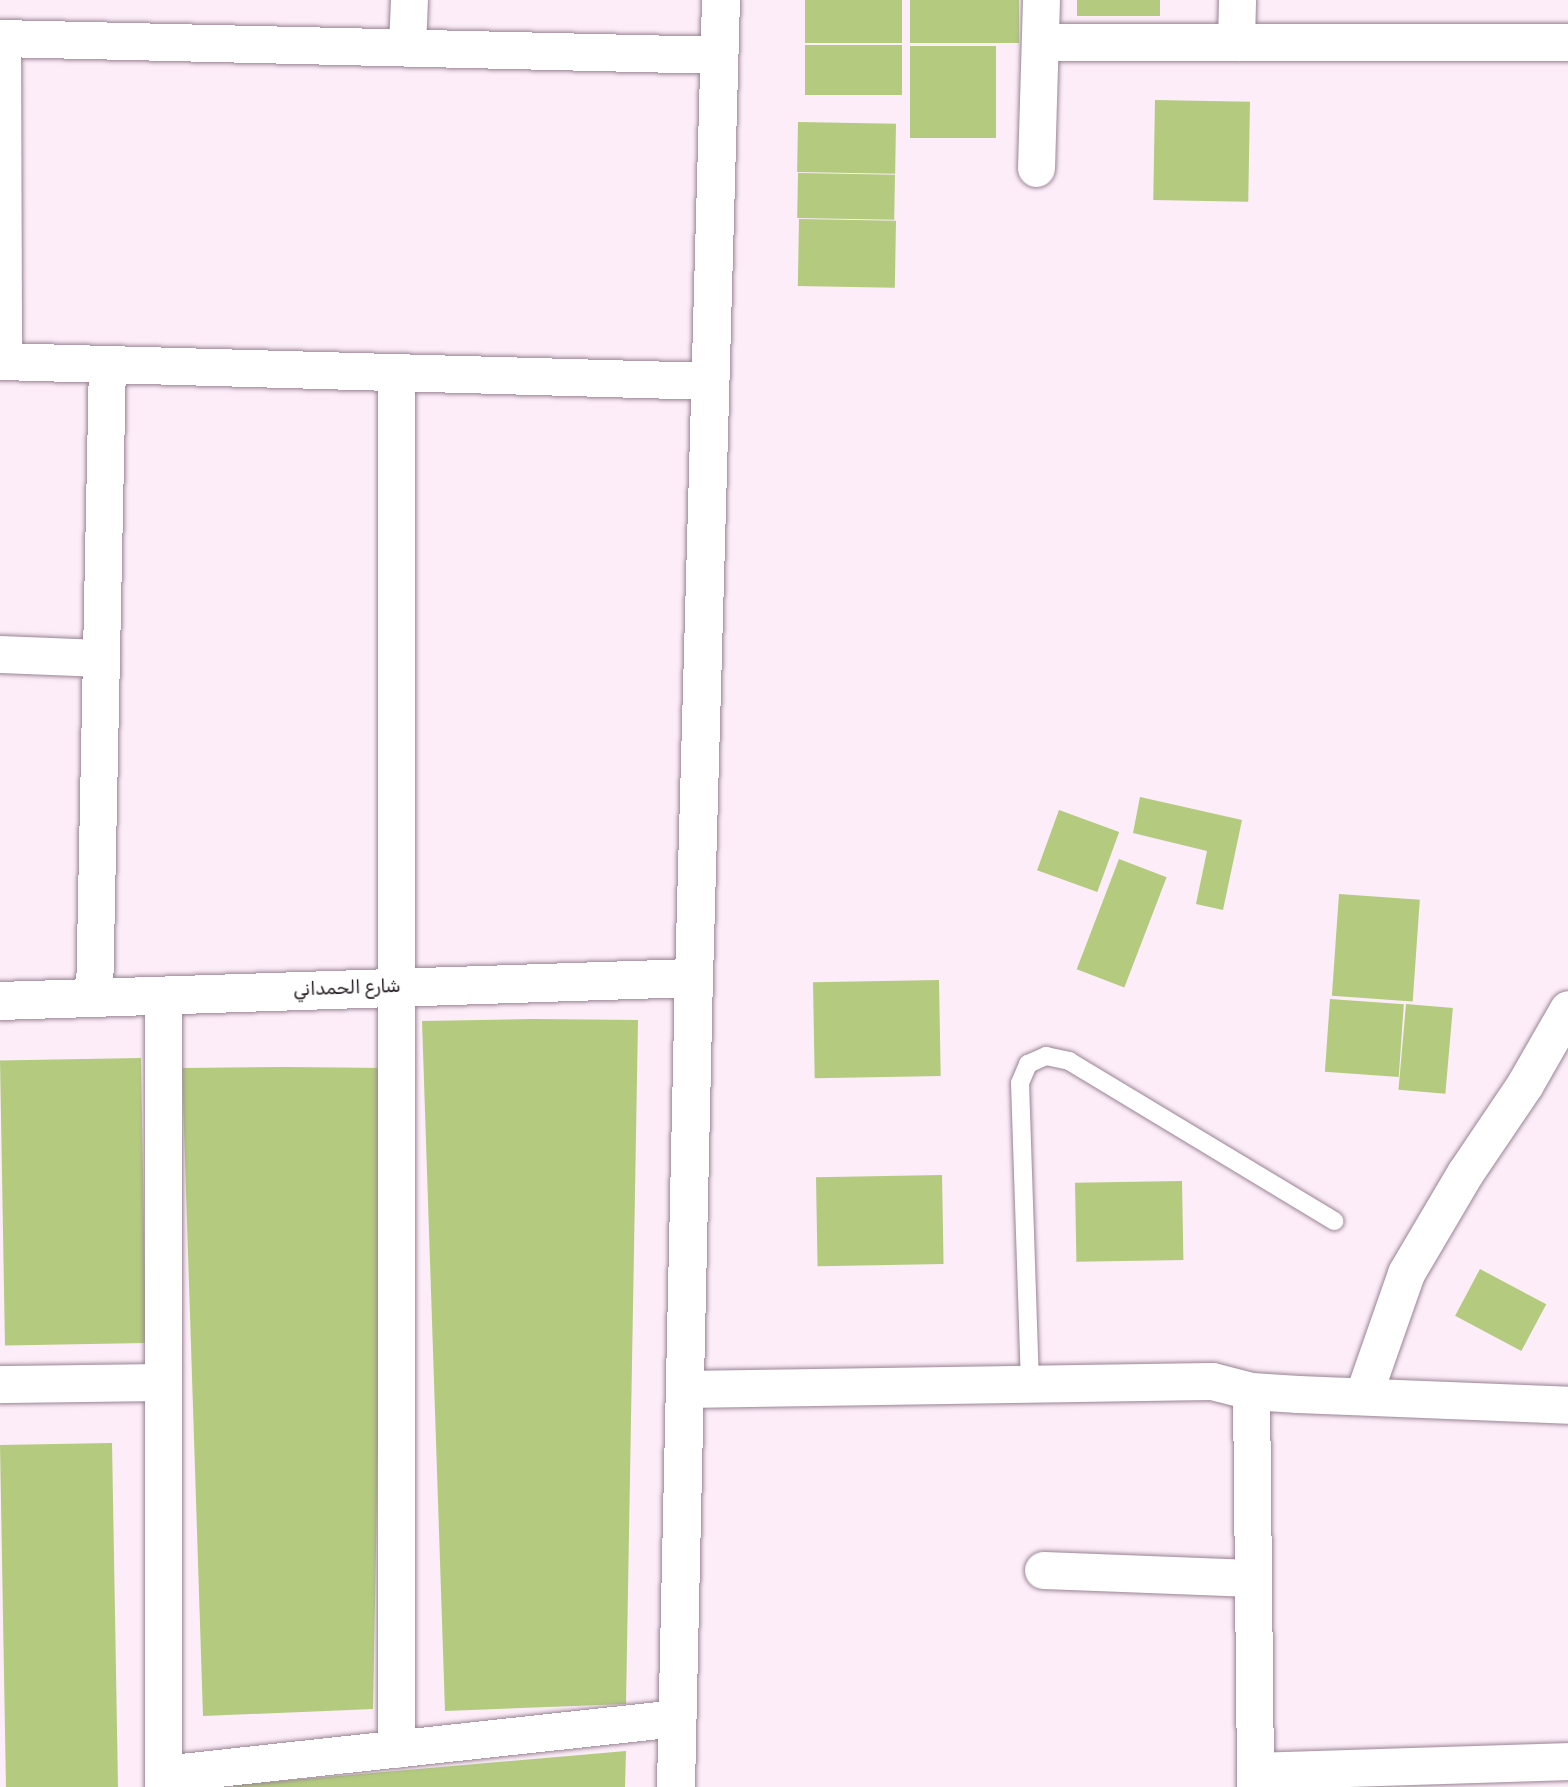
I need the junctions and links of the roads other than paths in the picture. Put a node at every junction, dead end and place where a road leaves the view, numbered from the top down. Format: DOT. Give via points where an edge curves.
graph roads {
  1 [pos="409,0"];
  2 [pos="721,0"];
  3 [pos="1041,0"];
  4 [pos="1237,0"];
  5 [pos="1,38"];
  6 [pos="1040,42"];
  7 [pos="1236,42"];
  8 [pos="1568,42"];
  9 [pos="407,47"];
  10 [pos="719,55"];
  11 [pos="1037,168"];
  12 [pos="2,361"];
  13 [pos="107,364"];
  14 [pos="396,372"];
  15 [pos="710,381"];
  16 [pos="0,654"];
  17 [pos="101,658"];
  18 [pos="694,978"];
  19 [pos="397,986"];
  20 [pos="163,996"];
  21 [pos="94,998"];
  22 [pos="0,1001"];
  23 [pos="1568,1009"];
  24 [pos="1334,1221"];
  25 [pos="163,1382"];
  26 [pos="0,1384"];
  27 [pos="1030,1384"];
  28 [pos="684,1389"];
  29 [pos="1251,1391"];
  30 [pos="1363,1396"];
  31 [pos="1568,1405"];
  32 [pos="1043,1570"];
  33 [pos="1253,1578"];
  34 [pos="677,1718"];
  35 [pos="396,1749"];
  36 [pos="1568,1761"];
  37 [pos="1255,1779"];
  38 [pos="163,1781"];
  39 [pos="676,1787"];
  1 -- 9 [label="street"];
  2 -- 10 [label="street"];
  3 -- 6 [label="street"];
  4 -- 7 [label="street"];
  5 -- 9 [label="street"];
  5 -- 12 [label="street"];
  6 -- 7 [label="street"];
  6 -- 11 [label="street"];
  7 -- 8 [label="street"];
  9 -- 10 [label="street"];
  10 -- 15 [label="street"];
  12 -- 13 [label="street"];
  13 -- 14 [label="street"];
  13 -- 17 [label="street"];
  14 -- 15 [label="street"];
  14 -- 19 [label="street"];
  15 -- 18 [label="street"];
  16 -- 17 [label="street"];
  17 -- 21 [label="street"];
  18 -- 19 [label="street, شارع الحمداني"];
  18 -- 28 [label="street"];
  19 -- 20 [label="street, شارع الحمداني"];
  19 -- 35 [label="street"];
  20 -- 21 [label="street, شارع الحمداني"];
  20 -- 25 [label="street"];
  21 -- 22 [label="street, شارع الحمداني"];
  23 -- 30 [label="street" via="1406,1273"];
  24 -- 27 [label="lane" via="1069,1061 1046,1056 1028,1064 1020,1083"];
  25 -- 26 [label="street"];
  25 -- 38 [label="street"];
  27 -- 28 [label="street"];
  27 -- 29 [label="street" via="1212,1381"];
  28 -- 34 [label="street"];
  29 -- 30 [label="street"];
  29 -- 33 [label="street"];
  30 -- 31 [label="street"];
  32 -- 33 [label="street"];
  33 -- 37 [label="street"];
  34 -- 35 [label="street"];
  34 -- 39 [label="street"];
  35 -- 38 [label="street"];
  36 -- 37 [label="street"];
}
